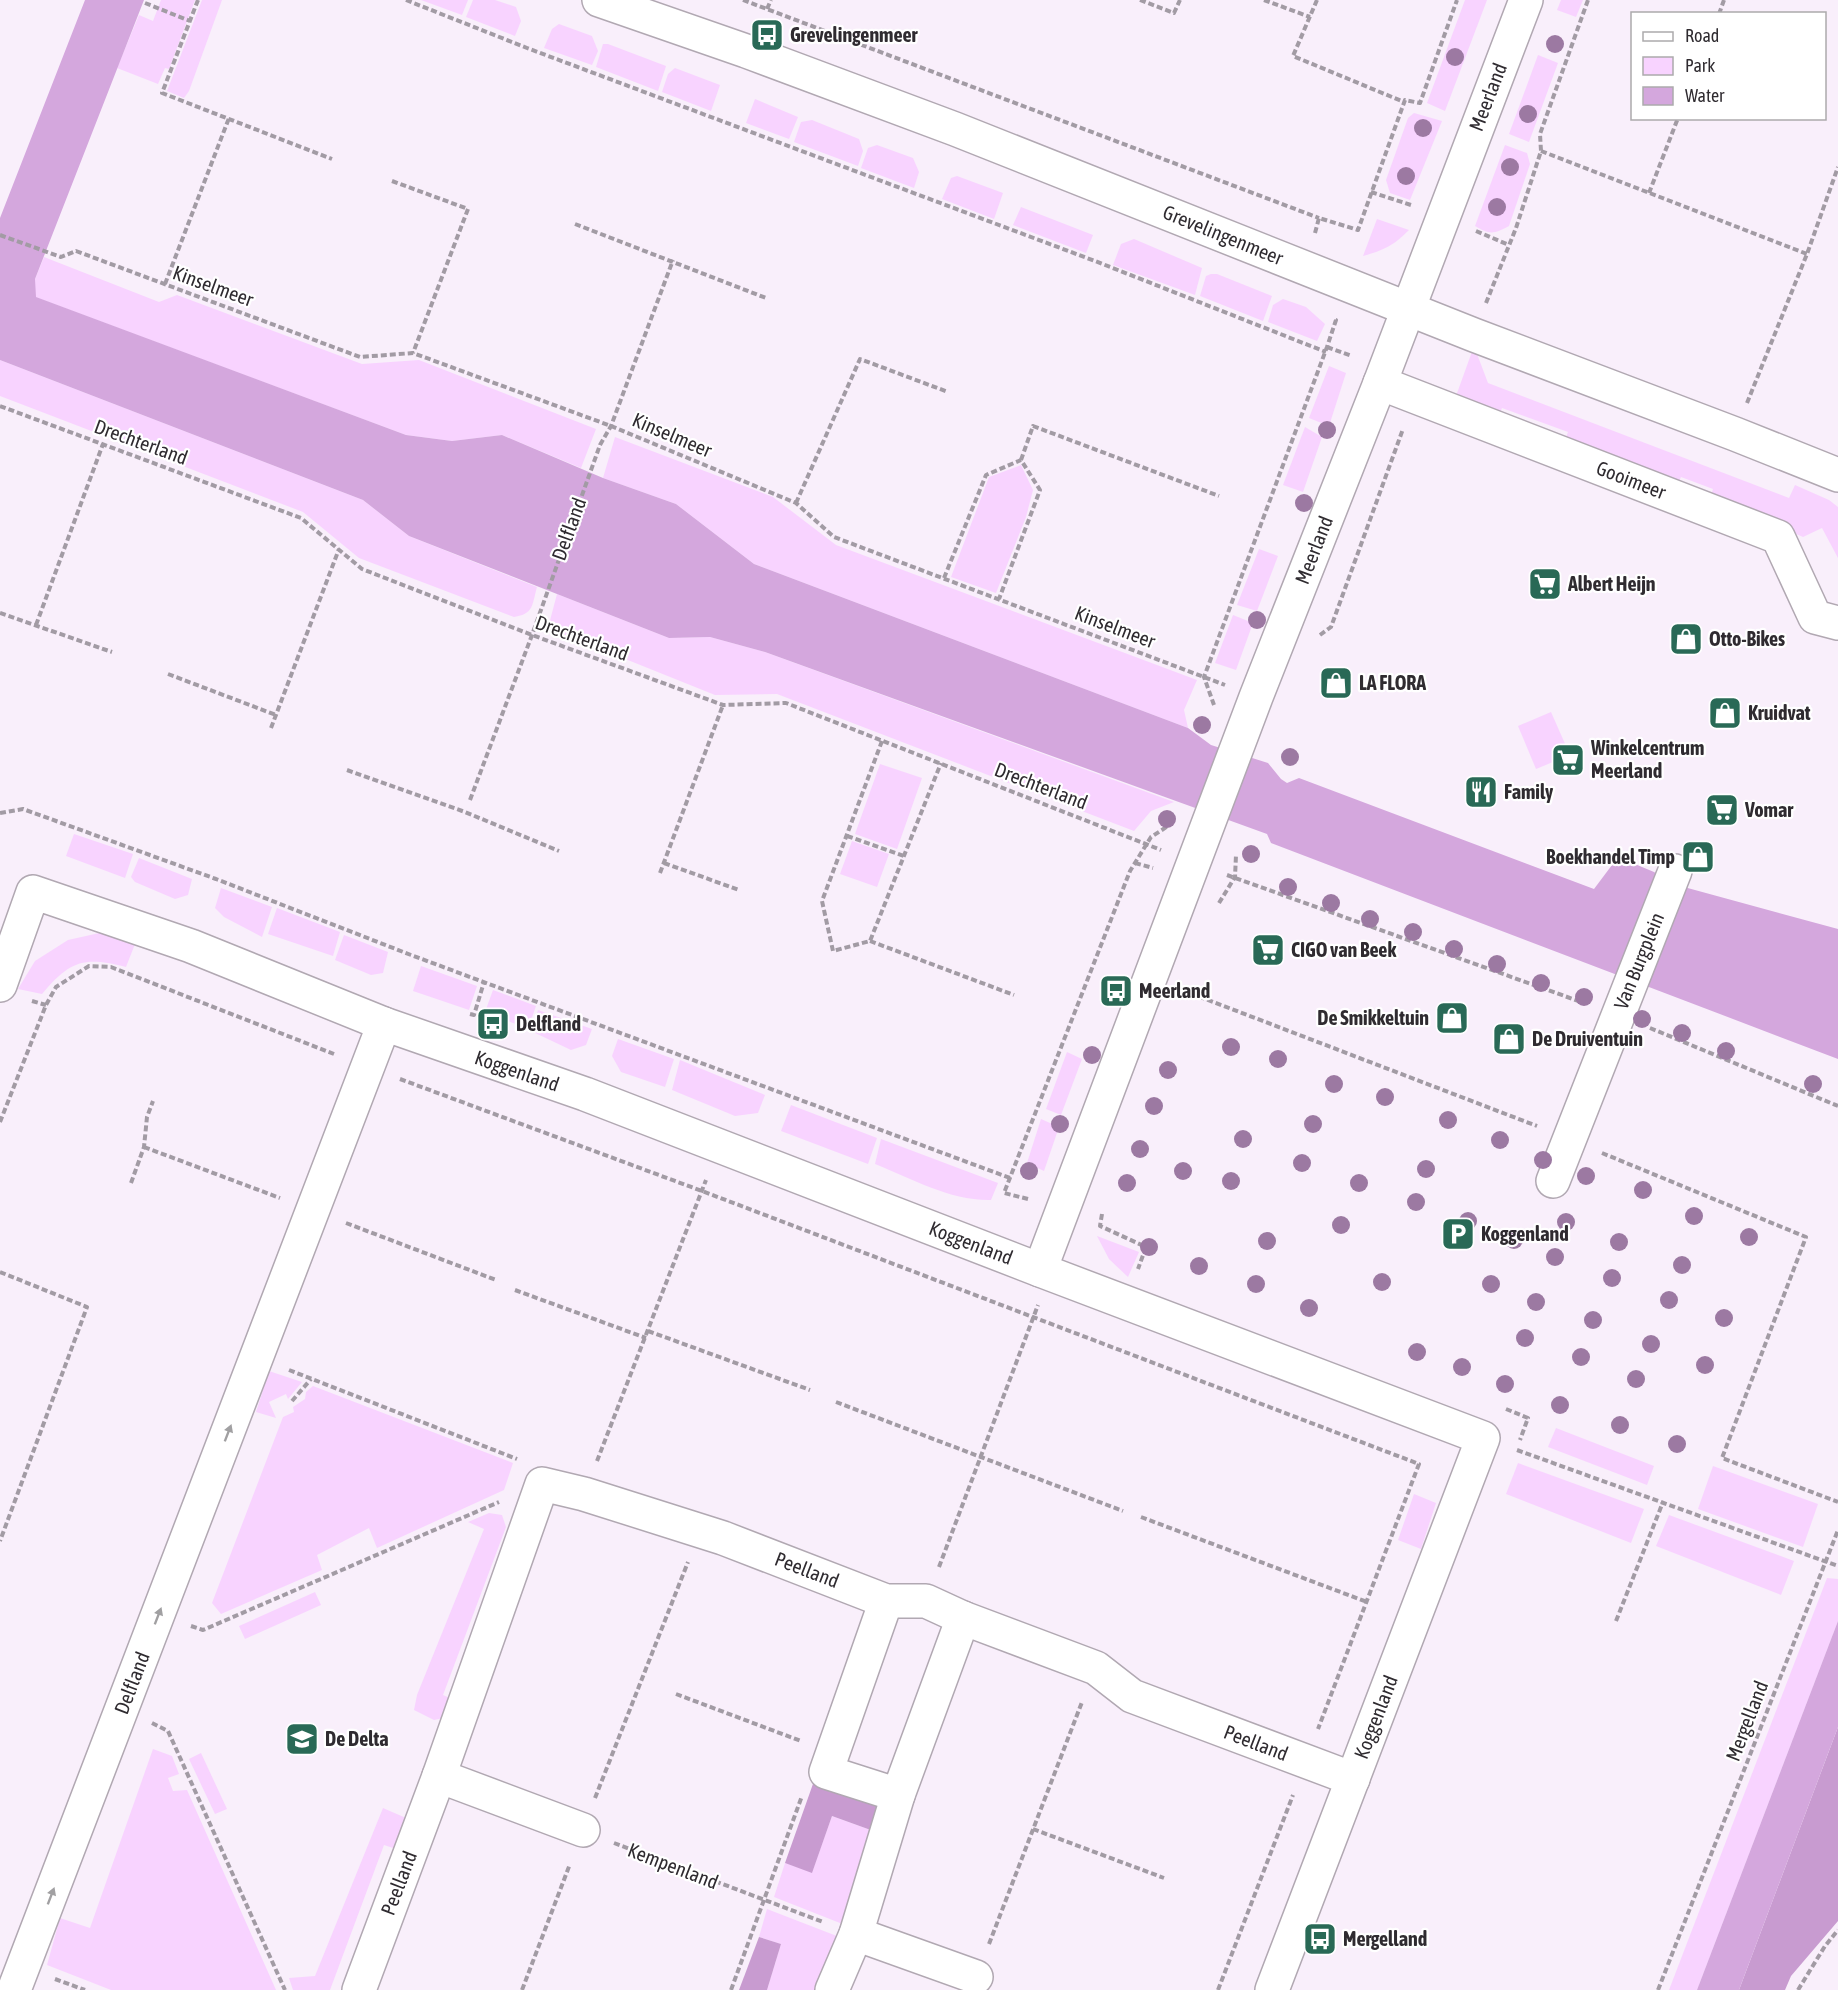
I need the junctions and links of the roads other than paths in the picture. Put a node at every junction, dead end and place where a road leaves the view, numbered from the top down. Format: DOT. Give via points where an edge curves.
graph roads {
  1 [pos="599,0"];
  2 [pos="1526,0"];
  3 [pos="1407,308"];
  4 [pos="1380,382"];
  5 [pos="1838,476"];
  6 [pos="1838,623"];
  7 [pos="1674,873"];
  8 [pos="0,985"];
  9 [pos="384,1024"];
  10 [pos="1552,1181"];
  11 [pos="1045,1272"];
  12 [pos="886,1601"];
  13 [pos="963,1618"];
  14 [pos="439,1776"];
  15 [pos="1353,1779"];
  16 [pos="898,1795"];
  17 [pos="583,1830"];
  18 [pos="856,1934"];
  19 [pos="976,1977"];
  20 [pos="14,1990"];
  21 [pos="358,1990"];
  22 [pos="832,1990"];
  23 [pos="1272,1990"];
  1 -- 3 [label="street, Grevelingenmeer" via="955,129"];
  2 -- 3 [label="street, Meerland"];
  3 -- 4 [label="street, Meerland"];
  3 -- 5 [label="street"];
  4 -- 6 [label="street, Gooimeer" via="1778,537 1815,617"];
  4 -- 11 [label="street, Meerland" via="1256,697"];
  7 -- 10 [label="street, Van Burgplein"];
  8 -- 9 [label="street, Koggenland" via="33,892 191,946"];
  9 -- 11 [label="street, Koggenland" via="585,1094"];
  20 -- 9 [label="street, Delfland, one-way"];
  11 -- 15 [label="street, Koggenland" via="1483,1438"];
  12 -- 13 [label="street, Peelland" via="927,1601"];
  12 -- 14 [label="street, Peelland" via="700,1531 542,1484"];
  12 -- 16 [label="street" via="829,1763"];
  13 -- 15 [label="street, Peelland" via="1096,1668 1132,1696"];
  13 -- 16 [label="street"];
  14 -- 17 [label="street"];
  14 -- 21 [label="street, Peelland"];
  15 -- 23 [label="street, Koggenland"];
  16 -- 18 [label="street"];
  18 -- 19 [label="street"];
  18 -- 22 [label="street"];
}
